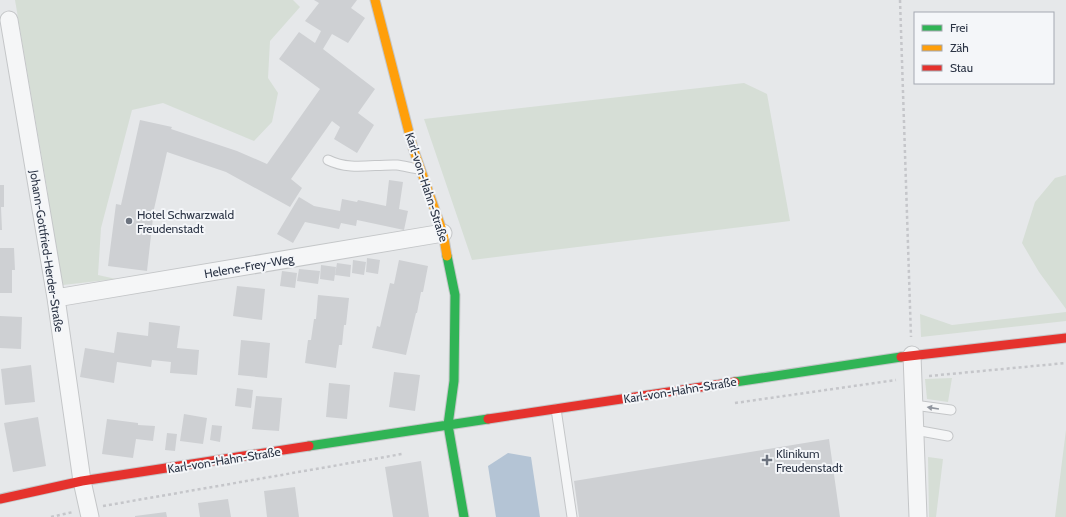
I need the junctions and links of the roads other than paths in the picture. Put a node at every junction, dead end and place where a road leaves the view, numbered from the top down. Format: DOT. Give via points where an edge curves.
graph roads {
  1 [pos="375,0"];
  2 [pos="9,20"];
  3 [pos="328,160"];
  4 [pos="420,169"];
  5 [pos="443,233"];
  6 [pos="56,298"];
  7 [pos="1066,338"];
  8 [pos="912,355"];
  9 [pos="914,405"];
  10 [pos="556,409"];
  11 [pos="951,410"];
  12 [pos="448,425"];
  13 [pos="915,430"];
  14 [pos="948,436"];
  15 [pos="82,482"];
  16 [pos="0,499"];
  17 [pos="90,517"];
  18 [pos="464,517"];
  19 [pos="572,517"];
  20 [pos="918,517"];
  1 -- 4 [label="street, Karl-von-Hahn-Straße" via="412,148"];
  2 -- 6 [label="street, Johann-Gottfried-Herder-Straße"];
  3 -- 4 [label="lane" via="352,167 398,165"];
  4 -- 5 [label="street, Karl-von-Hahn-Straße"];
  5 -- 6 [label="street, Helene-Frey-Weg"];
  5 -- 12 [label="street, Karl-von-Hahn-Straße" via="455,295 454,381"];
  6 -- 15 [label="street, Johann-Gottfried-Herder-Straße"];
  7 -- 8 [label="street, Karl-von-Hahn-Straße"];
  8 -- 9 [label="street"];
  8 -- 10 [label="street, Karl-von-Hahn-Straße"];
  11 -- 9 [label="lane, one-way"];
  9 -- 13 [label="street"];
  10 -- 12 [label="street, Karl-von-Hahn-Straße"];
  10 -- 19 [label="lane"];
  12 -- 15 [label="street, Karl-von-Hahn-Straße"];
  12 -- 18 [label="street"];
  13 -- 14 [label="lane"];
  13 -- 20 [label="street"];
  15 -- 16 [label="street, Karl-von-Hahn-Straße"];
  15 -- 17 [label="street, Johann-Gottfried-Herder-Straße"];
}
